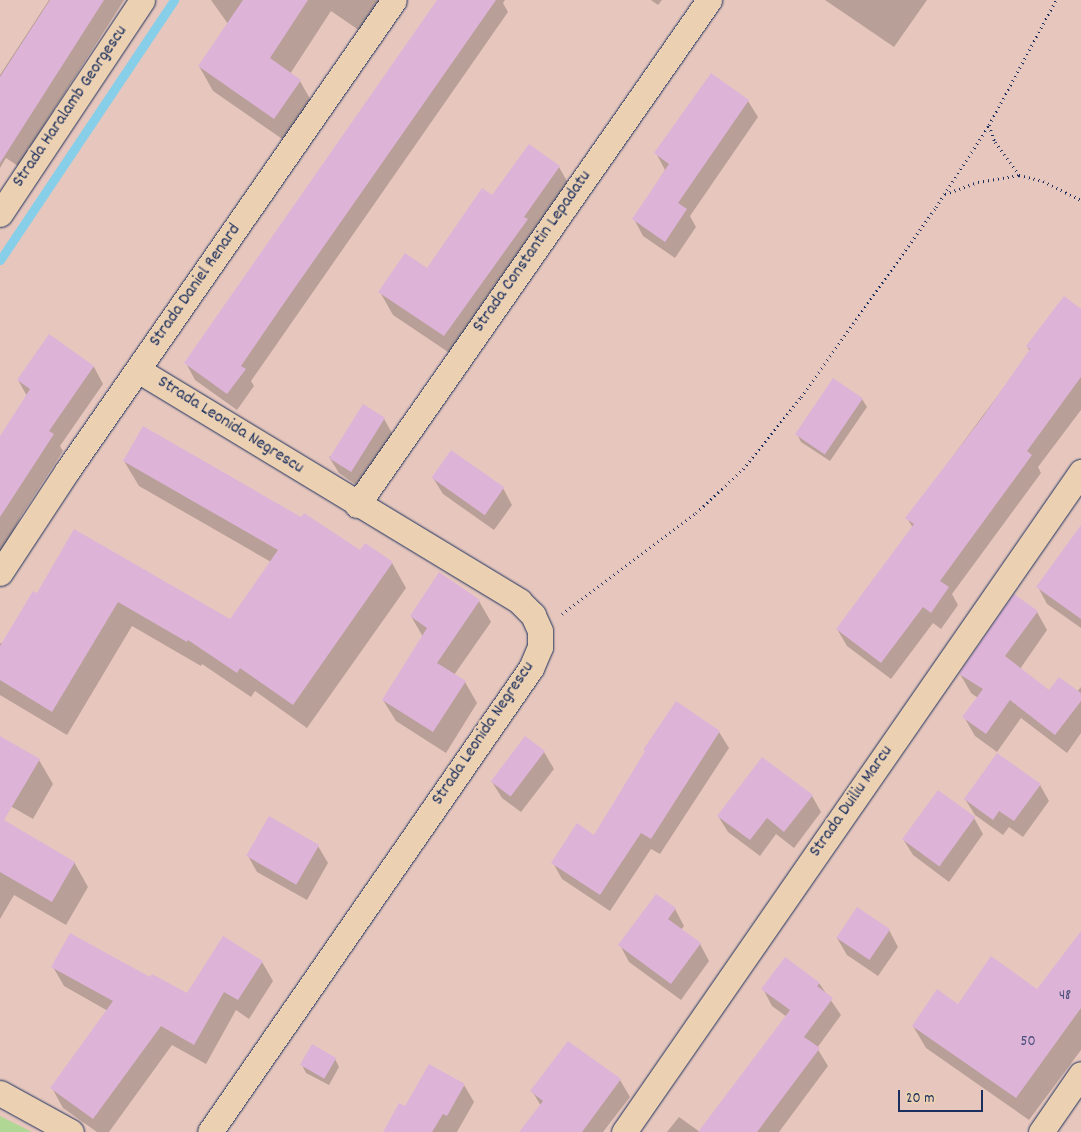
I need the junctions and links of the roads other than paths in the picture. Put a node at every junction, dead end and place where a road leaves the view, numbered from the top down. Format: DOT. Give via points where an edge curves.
graph roads {
  1 [pos="142,0"];
  2 [pos="394,0"];
  3 [pos="709,0"];
  4 [pos="0,214"];
  5 [pos="138,370"];
  6 [pos="1081,472"];
  7 [pos="357,504"];
  8 [pos="0,573"];
  9 [pos="1081,1074"];
  10 [pos="0,1093"];
  11 [pos="1073,1105"];
  12 [pos="71,1132"];
  13 [pos="210,1132"];
  14 [pos="624,1132"];
  15 [pos="1041,1132"];
  1 -- 4 [label="street, Strada Haralamb Georgescu"];
  2 -- 5 [label="street, Strada Daniel Renard"];
  3 -- 7 [label="street, Strada Constantin Lepadatu"];
  5 -- 7 [label="street, Strada Leonida Negrescu"];
  5 -- 8 [label="street, Strada Daniel Renard"];
  6 -- 14 [label="street, Strada Duiliu Marcu"];
  7 -- 13 [label="street, Strada Leonida Negrescu" via="519,601 532,615 540,631 540,647 531,668"];
  9 -- 11 [label="street"];
  10 -- 12 [label="street"];
  11 -- 15 [label="street"];
}
